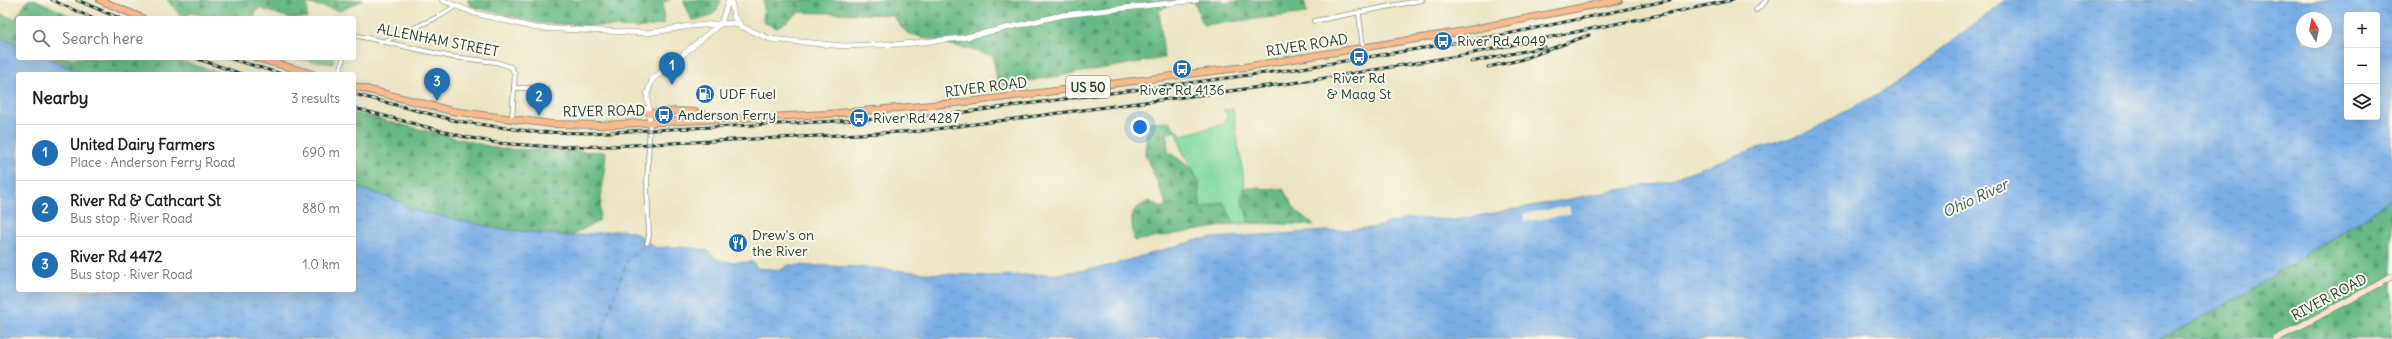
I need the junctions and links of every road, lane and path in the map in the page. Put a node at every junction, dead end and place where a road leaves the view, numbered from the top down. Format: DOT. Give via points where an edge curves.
graph roads {
  1 [pos="100,0"];
  2 [pos="442,0"];
  3 [pos="730,0"];
  4 [pos="1198,0"];
  5 [pos="1422,0"];
  6 [pos="1619,0"];
  7 [pos="1767,1"];
  8 [pos="456,6"];
  9 [pos="1756,10"];
  10 [pos="1359,14"];
  11 [pos="137,16"];
  12 [pos="1314,21"];
  13 [pos="721,23"];
  14 [pos="740,24"];
  15 [pos="700,25"];
  16 [pos="356,35"];
  17 [pos="704,36"];
  18 [pos="385,41"];
  19 [pos="1363,49"];
  20 [pos="263,60"];
  21 [pos="343,60"];
  22 [pos="306,72"];
  23 [pos="340,72"];
  24 [pos="356,87"];
  25 [pos="514,88"];
  26 [pos="547,88"];
  27 [pos="649,113"];
  28 [pos="512,120"];
  29 [pos="715,120"];
  30 [pos="650,122"];
  31 [pos="647,243"];
  32 [pos="2392,277"];
  33 [pos="2276,339"];
  1 -- 11 [label="main road"];
  2 -- 8 [label="street"];
  3 -- 13 [label="street"];
  3 -- 14 [label="street" via="734,17"];
  4 -- 14 [label="street" via="1063,15 962,38 888,44 844,46 780,41 762,36"];
  5 -- 10 [label="street"];
  6 -- 19 [label="main road, RIVER ROAD / US 50"];
  7 -- 9 [label="street"];
  8 -- 15 [label="street" via="536,28 648,33"];
  8 -- 18 [label="street"];
  10 -- 12 [label="street"];
  10 -- 19 [label="street"];
  13 -- 14 [label="street"];
  13 -- 15 [label="street"];
  13 -- 17 [label="street"];
  15 -- 17 [label="street"];
  16 -- 18 [label="street, ALLENHAM STREET"];
  17 -- 27 [label="street" via="652,80 647,94"];
  18 -- 25 [label="street, ALLENHAM STREET" via="438,54 496,62 511,67 515,72"];
  19 -- 29 [label="main road, RIVER ROAD / US 50" via="1245,67 967,102 828,114"];
  20 -- 22 [label="main road"];
  21 -- 23 [label="street"];
  24 -- 28 [label="main road, RIVER ROAD / US 50" via="424,105"];
  25 -- 26 [label="street"];
  25 -- 28 [label="street"];
  27 -- 29 [label="main road" via="704,112"];
  27 -- 30 [label="street"];
  28 -- 30 [label="main road, RIVER ROAD / US 50" via="577,125"];
  29 -- 30 [label="main road, RIVER ROAD / US 50"];
  30 -- 31 [label="street"];
  32 -- 33 [label="main road, RIVER ROAD"];
}
